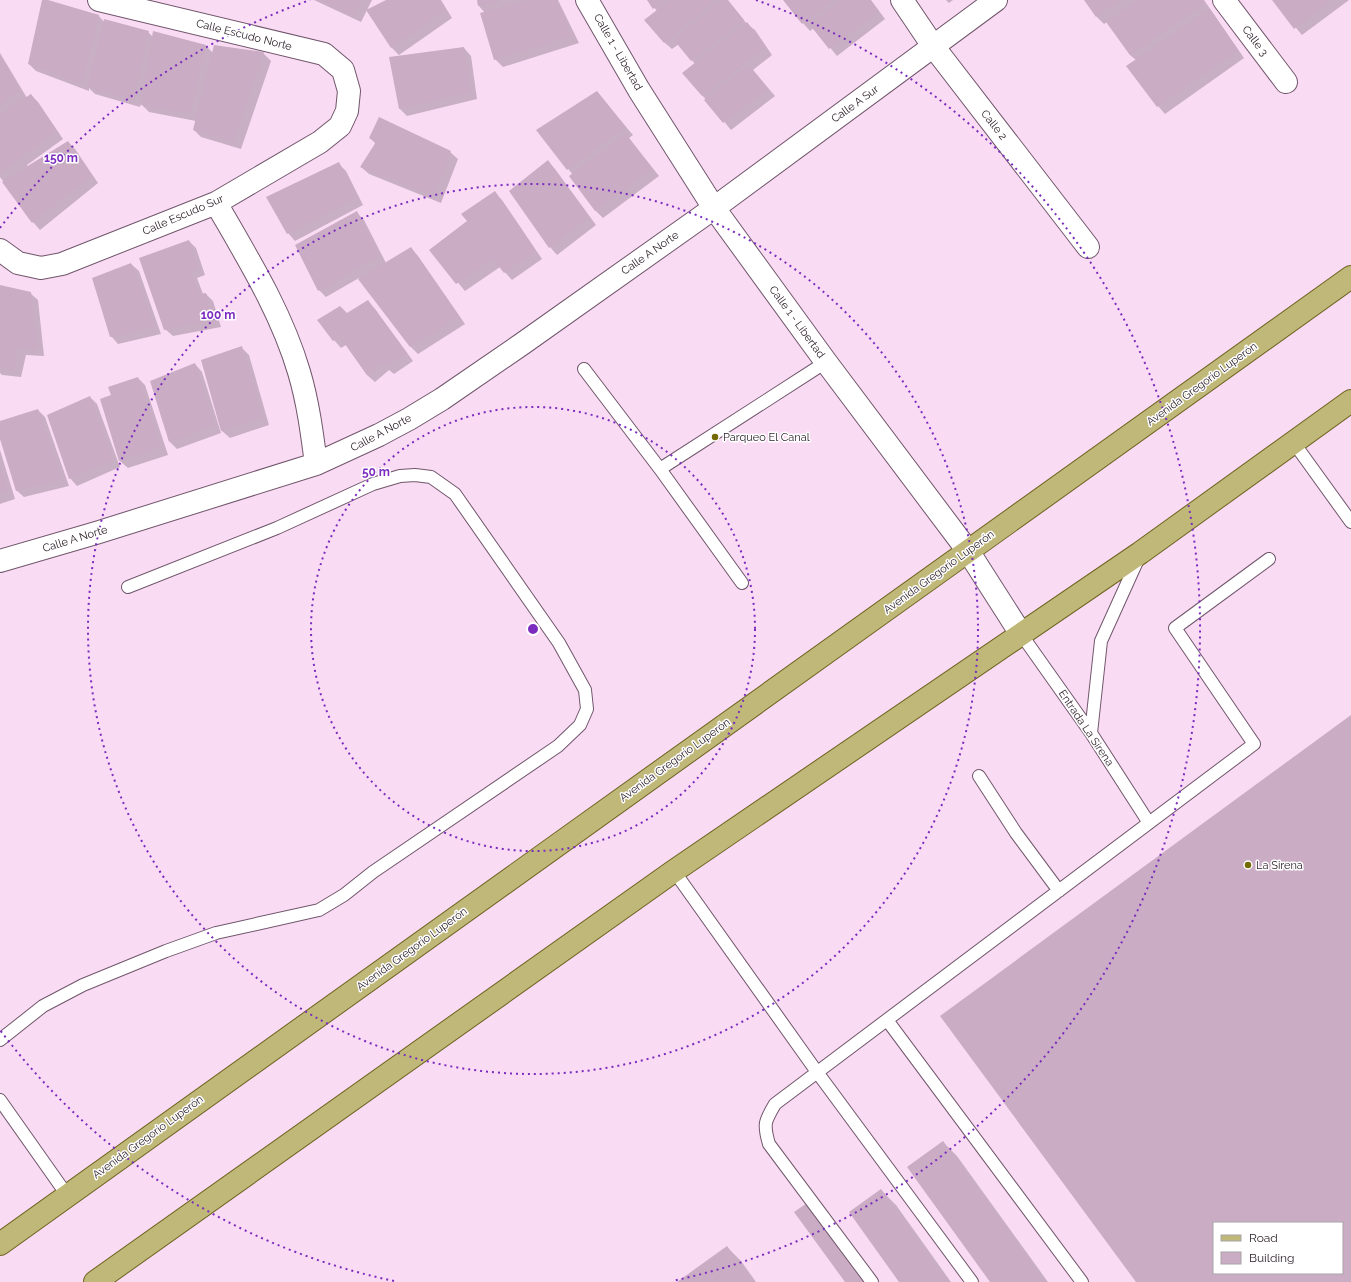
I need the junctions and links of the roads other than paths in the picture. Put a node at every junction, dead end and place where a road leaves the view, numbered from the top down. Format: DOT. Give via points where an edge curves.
graph roads {
  1 [pos="99,0"];
  2 [pos="587,0"];
  3 [pos="902,0"];
  4 [pos="996,0"];
  5 [pos="1224,0"];
  6 [pos="933,46"];
  7 [pos="1286,82"];
  8 [pos="347,111"];
  9 [pos="216,203"];
  10 [pos="714,208"];
  11 [pos="1088,247"];
  12 [pos="0,250"];
  13 [pos="1351,277"];
  14 [pos="826,362"];
  15 [pos="584,369"];
  16 [pos="1351,401"];
  17 [pos="1294,443"];
  18 [pos="316,464"];
  19 [pos="660,469"];
  20 [pos="1351,522"];
  21 [pos="968,551"];
  22 [pos="1140,553"];
  23 [pos="1269,559"];
  24 [pos="0,561"];
  25 [pos="742,582"];
  26 [pos="128,586"];
  27 [pos="1021,634"];
  28 [pos="1091,733"];
  29 [pos="979,776"];
  30 [pos="1149,823"];
  31 [pos="674,871"];
  32 [pos="1059,891"];
  33 [pos="887,1020"];
  34 [pos="0,1040"];
  35 [pos="817,1072"];
  36 [pos="0,1100"];
  37 [pos="67,1195"];
  38 [pos="0,1244"];
  39 [pos="95,1282"];
  40 [pos="872,1282"];
  41 [pos="972,1282"];
  42 [pos="1082,1282"];
  1 -- 8 [label="street, Calle Escudo Norte" via="324,54 342,70 349,91"];
  2 -- 10 [label="street, Calle 1 - Libertad" via="639,90"];
  3 -- 6 [label="street, Calle 2"];
  4 -- 6 [label="street, Calle A Sur"];
  5 -- 7 [label="street, Calle 3"];
  6 -- 10 [label="street, Calle A Sur"];
  6 -- 11 [label="street, Calle 2"];
  8 -- 9 [label="street, Calle Escudo Sur" via="340,126 320,142"];
  9 -- 12 [label="street, Calle Escudo Sur" via="62,264 41,268 18,263"];
  9 -- 18 [label="street" via="265,289 282,326 299,371 312,424"];
  10 -- 14 [label="street, Calle 1 - Libertad"];
  10 -- 18 [label="street, Calle A Norte" via="442,399 379,436"];
  13 -- 21 [label="main road, Avenida Gregorio Luperón"];
  14 -- 19 [label="lane"];
  14 -- 21 [label="street, Calle 1 - Libertad"];
  15 -- 19 [label="lane"];
  16 -- 17 [label="main road"];
  17 -- 20 [label="lane"];
  17 -- 22 [label="main road"];
  18 -- 24 [label="street, Calle A Norte"];
  19 -- 25 [label="lane"];
  21 -- 27 [label="street, Calle 1 - Libertad"];
  21 -- 37 [label="main road, Avenida Gregorio Luperón"];
  22 -- 27 [label="main road"];
  22 -- 28 [label="lane" via="1101,641"];
  23 -- 30 [label="lane" via="1175,628 1254,744"];
  26 -- 34 [label="lane" via="277,528 373,484 400,476 431,477 455,494 559,643 585,690 587,710 580,725 558,746 319,910 216,933 166,951 83,985 43,1006"];
  27 -- 28 [label="lane, Entrada La Sirena"];
  27 -- 31 [label="main road"];
  28 -- 30 [label="lane, Entrada La Sirena"];
  29 -- 32 [label="lane" via="1016,833"];
  30 -- 32 [label="lane"];
  31 -- 35 [label="lane"];
  31 -- 39 [label="main road"];
  32 -- 33 [label="lane"];
  33 -- 35 [label="lane"];
  33 -- 42 [label="lane"];
  35 -- 40 [label="lane" via="775,1104 766,1119 769,1144"];
  35 -- 41 [label="lane"];
  36 -- 37 [label="lane"];
  37 -- 38 [label="main road, Avenida Gregorio Luperón"];
}
